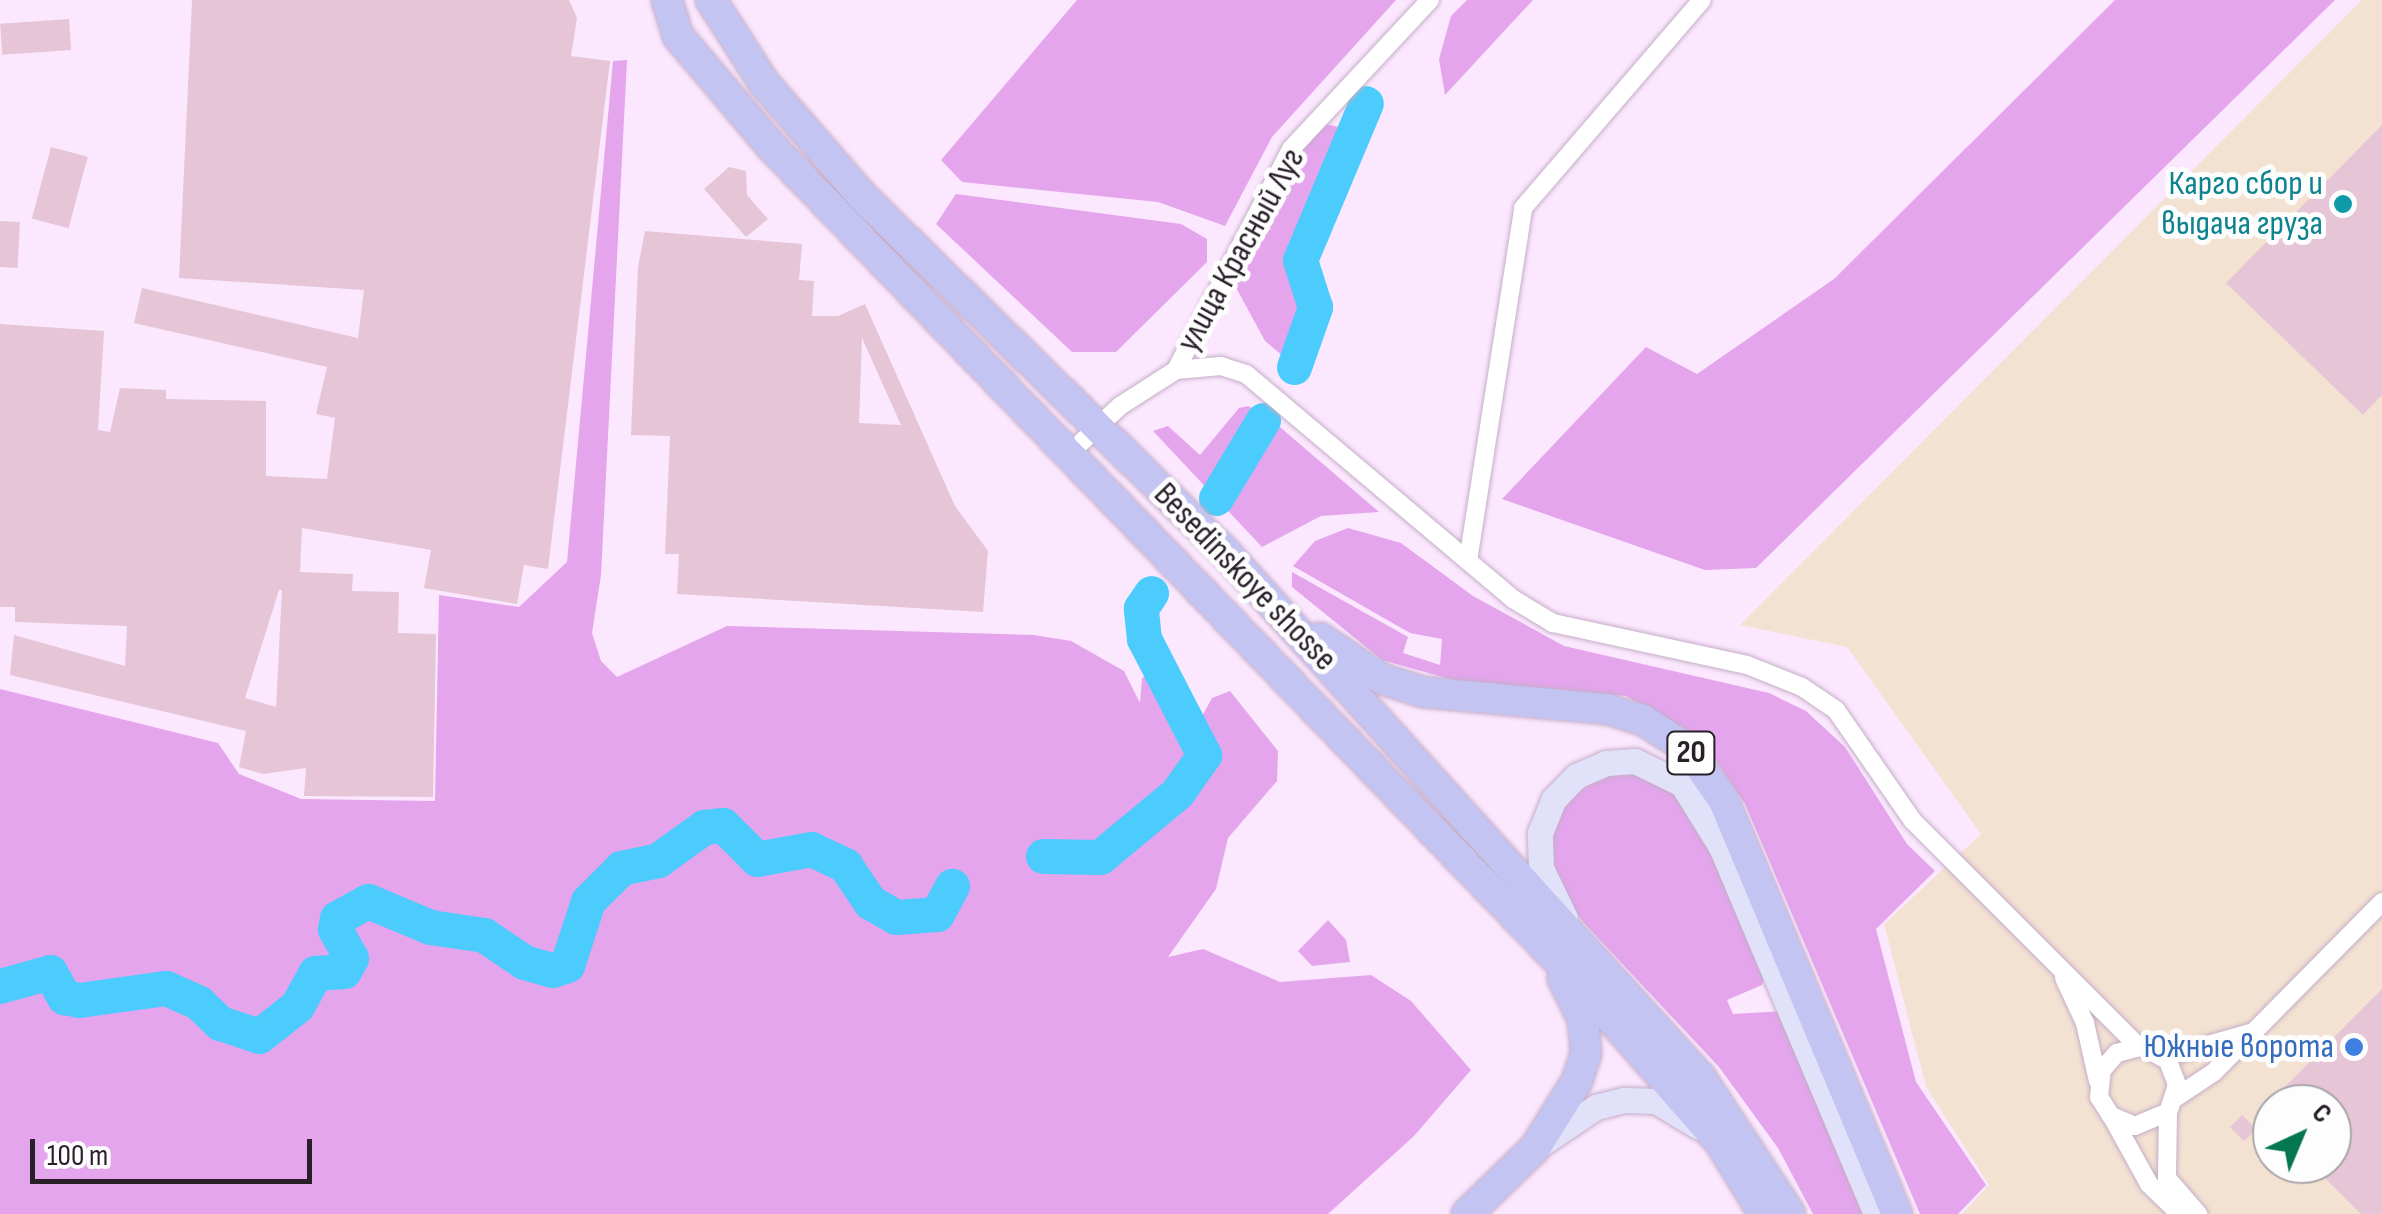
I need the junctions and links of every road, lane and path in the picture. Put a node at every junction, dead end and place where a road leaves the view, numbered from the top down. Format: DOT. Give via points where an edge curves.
graph roads {
  1 [pos="667,0"];
  2 [pos="711,0"];
  3 [pos="1430,0"];
  4 [pos="1702,0"];
  5 [pos="1176,370"];
  6 [pos="1098,426"];
  7 [pos="1072,451"];
  8 [pos="1468,561"];
  9 [pos="1239,567"];
  10 [pos="2382,902"];
  11 [pos="1535,940"];
  12 [pos="1581,948"];
  13 [pos="2060,968"];
  14 [pos="2252,1032"];
  15 [pos="2142,1047"];
  16 [pos="2098,1081"];
  17 [pos="2171,1105"];
  18 [pos="2112,1116"];
  19 [pos="1720,1142"];
  20 [pos="1535,1148"];
  21 [pos="1467,1214"];
  22 [pos="1764,1214"];
  23 [pos="1790,1214"];
  24 [pos="1876,1214"];
  25 [pos="1898,1214"];
  26 [pos="2180,1214"];
  27 [pos="2198,1214"];
  1 -- 7 [label="main road, Besedinskoye shosse" via="678,36 784,160"];
  2 -- 6 [label="main road, Besedinskoye shosse" via="764,84 864,198"];
  3 -- 5 [label="street, улица Красный Луг" via="1291,148"];
  4 -- 8 [label="street" via="1523,208"];
  5 -- 6 [label="street"];
  5 -- 8 [label="street" via="1221,366 1246,374"];
  6 -- 7 [label="street"];
  6 -- 9 [label="main road, Besedinskoye shosse"];
  7 -- 11 [label="main road, Besedinskoye shosse"];
  8 -- 13 [label="street" via="1553,623 1747,665 1825,702 1868,748 1913,821"];
  9 -- 12 [label="main road, Besedinskoye shosse"];
  9 -- 25 [label="main road, 20" via="1340,654 1382,679 1423,692 1607,710 1656,727 1688,750 1724,801"];
  10 -- 14 [label="street"];
  11 -- 19 [label="main road, Besedinskoye shosse"];
  11 -- 20 [label="main road" via="1570,988 1586,1053 1562,1110"];
  12 -- 23 [label="main road, Besedinskoye shosse" via="1700,1077"];
  12 -- 24 [label="street" via="1541,868 1540,832 1553,800 1576,776 1606,763 1635,761 1666,772 1696,798 1722,847"];
  13 -- 15 [label="street"];
  13 -- 16 [label="street" via="2085,1023"];
  14 -- 15 [label="street" via="2180,1053"];
  14 -- 17 [label="street"];
  15 -- 16 [label="street" via="2117,1053"];
  15 -- 17 [label="street" via="2174,1072"];
  16 -- 18 [label="street"];
  17 -- 18 [label="street" via="2135,1126"];
  17 -- 27 [label="street" via="2168,1178"];
  18 -- 26 [label="street" via="2150,1184"];
  19 -- 20 [label="street" via="1656,1101 1625,1100 1596,1108"];
  19 -- 22 [label="main road, Besedinskoye shosse"];
  20 -- 21 [label="main road"];
}
